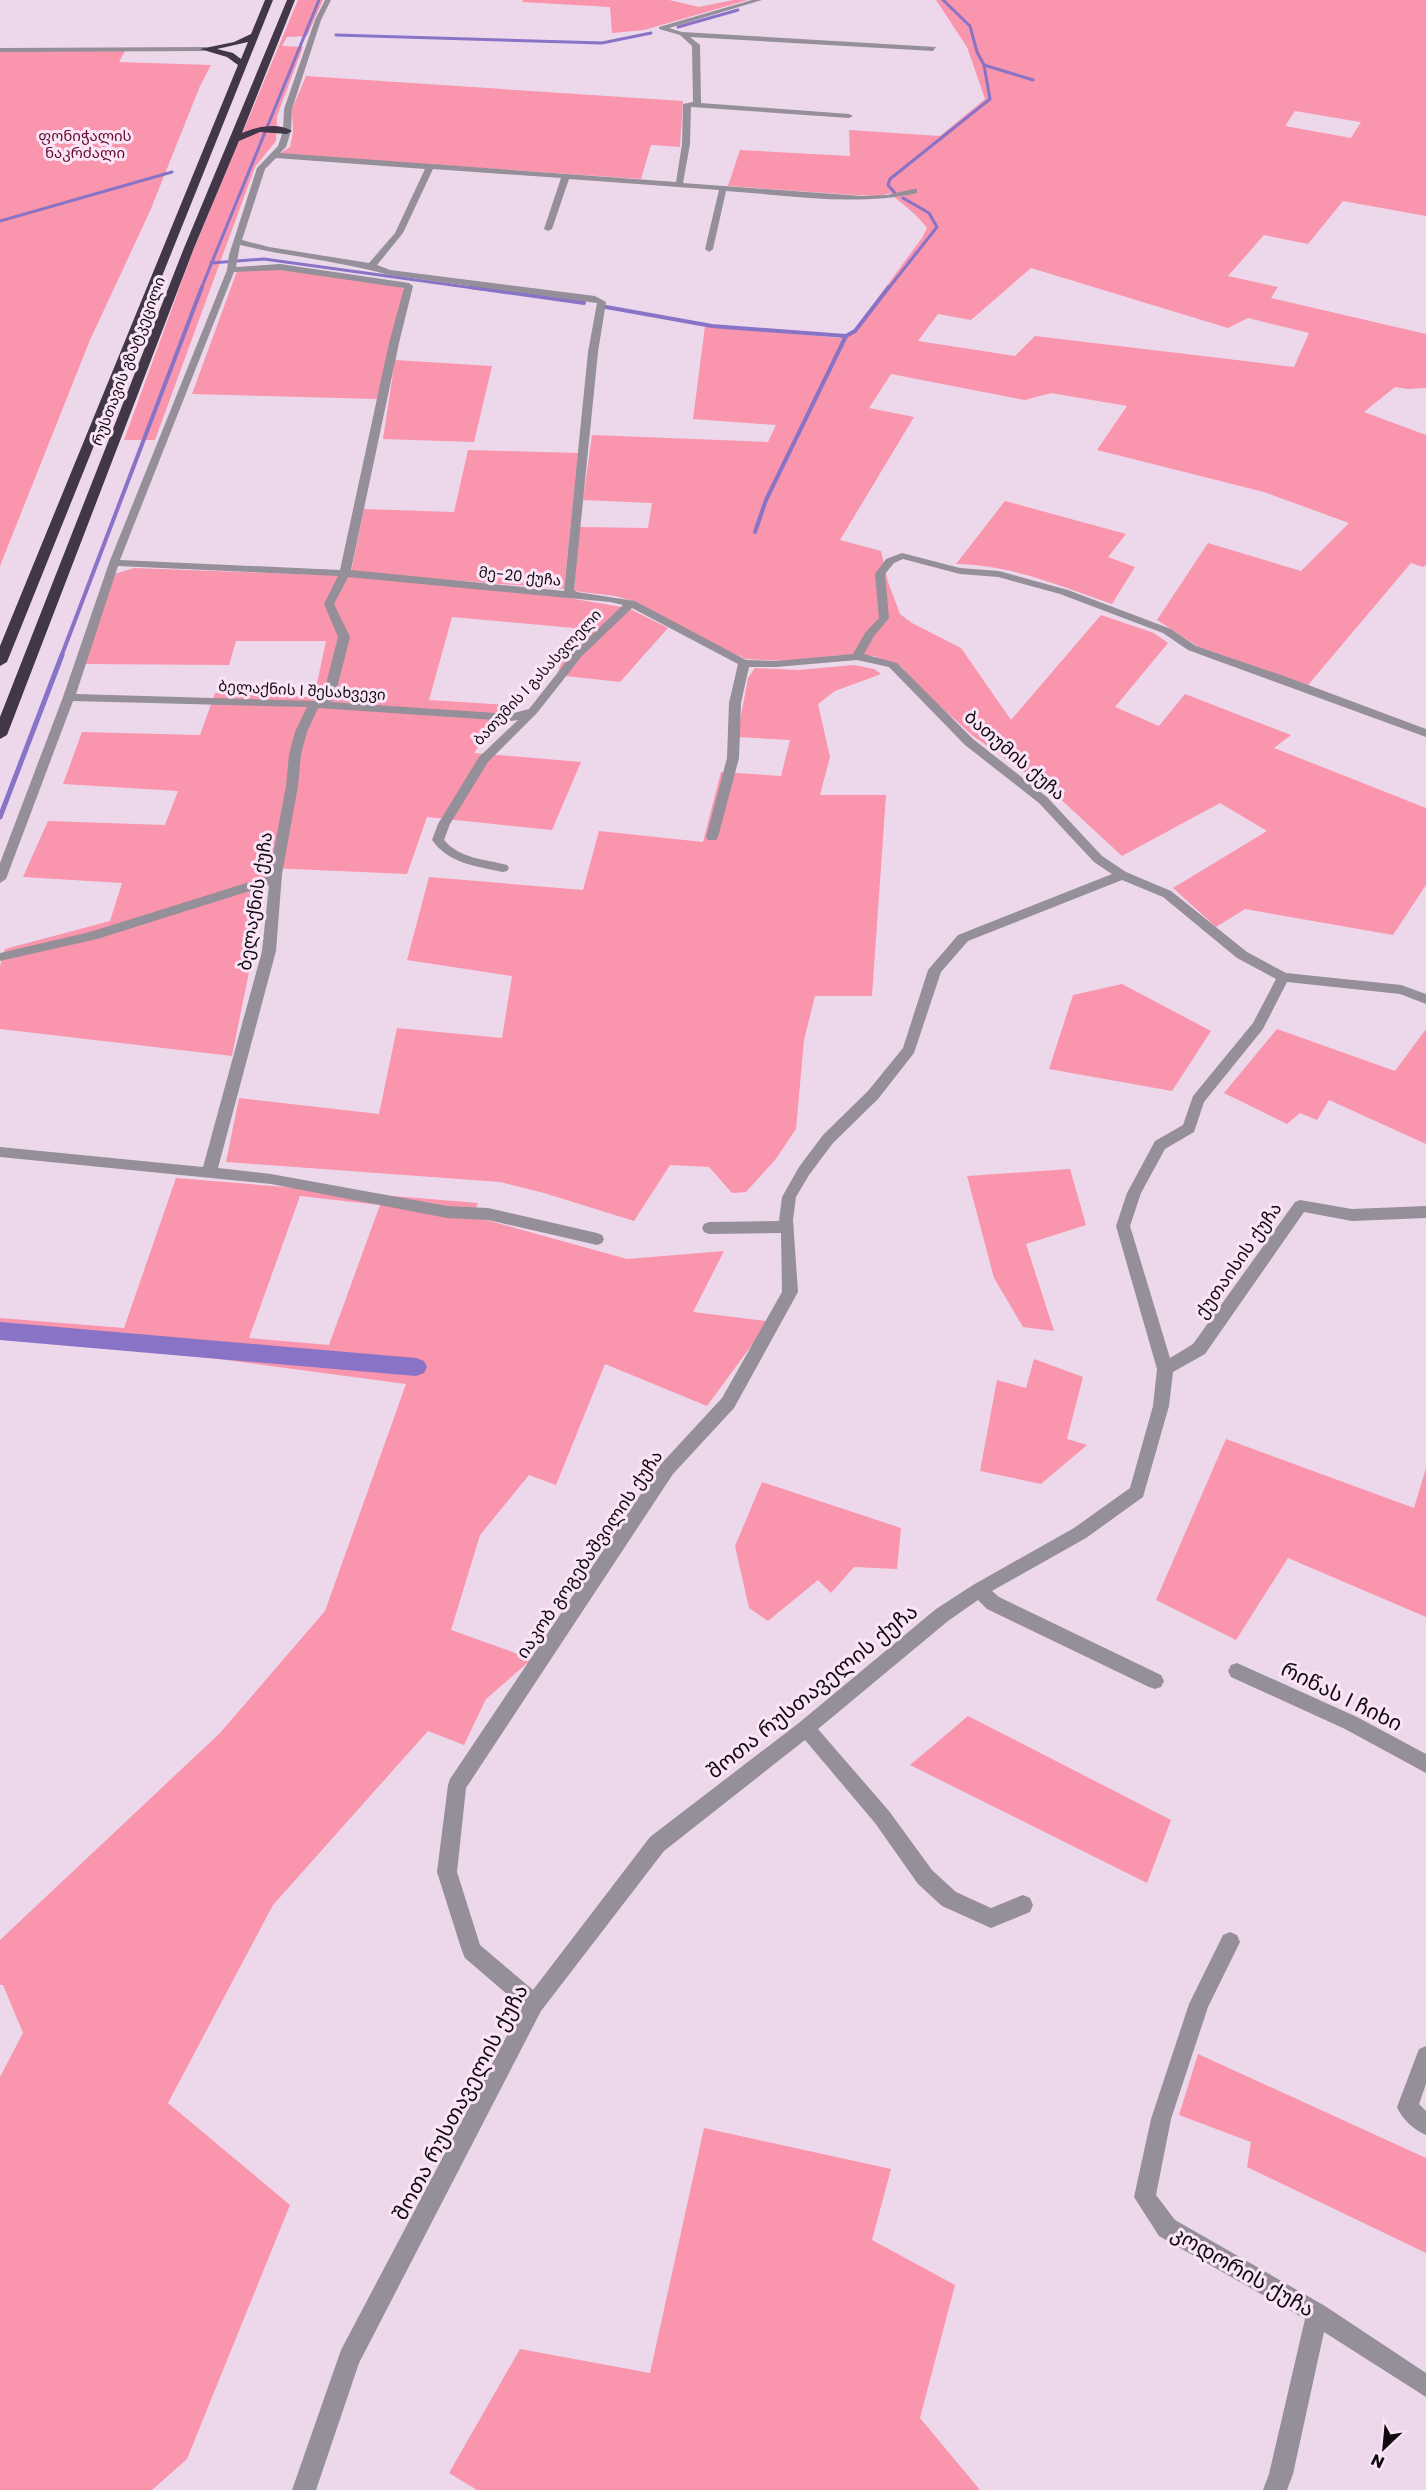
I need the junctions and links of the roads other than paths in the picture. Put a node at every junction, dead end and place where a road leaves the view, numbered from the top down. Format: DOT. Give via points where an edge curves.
graph roads {
  1 [pos="269,0"];
  2 [pos="291,0"];
  3 [pos="328,0"];
  4 [pos="759,0"];
  5 [pos="682,34"];
  6 [pos="254,36"];
  7 [pos="204,49"];
  8 [pos="933,49"];
  9 [pos="0,50"];
  10 [pos="243,64"];
  11 [pos="697,105"];
  12 [pos="849,116"];
  13 [pos="244,119"];
  14 [pos="259,129"];
  15 [pos="282,130"];
  16 [pos="236,140"];
  17 [pos="272,155"];
  18 [pos="429,168"];
  19 [pos="566,176"];
  20 [pos="679,185"];
  21 [pos="723,188"];
  22 [pos="914,191"];
  23 [pos="548,229"];
  24 [pos="237,242"];
  25 [pos="709,249"];
  26 [pos="372,265"];
  27 [pos="231,267"];
  28 [pos="114,563"];
  29 [pos="345,573"];
  30 [pos="575,597"];
  31 [pos="631,603"];
  32 [pos="857,657"];
  33 [pos="0,662"];
  34 [pos="744,663"];
  35 [pos="902,676"];
  36 [pos="69,696"];
  37 [pos="318,705"];
  38 [pos="532,711"];
  39 [pos="1426,733"];
  40 [pos="0,735"];
  41 [pos="712,837"];
  42 [pos="503,867"];
  43 [pos="1122,875"];
  44 [pos="0,879"];
  45 [pos="275,879"];
  46 [pos="0,957"];
  47 [pos="1283,977"];
  48 [pos="1426,999"];
  49 [pos="0,1152"];
  50 [pos="208,1173"];
  51 [pos="1426,1212"];
  52 [pos="788,1227"];
  53 [pos="710,1228"];
  54 [pos="597,1239"];
  55 [pos="1165,1369"];
  56 [pos="979,1590"];
  57 [pos="1236,1671"];
  58 [pos="1155,1681"];
  59 [pos="806,1728"];
  60 [pos="1426,1764"];
  61 [pos="1023,1905"];
  62 [pos="1230,1942"];
  63 [pos="534,2004"];
  64 [pos="1426,2056"];
  65 [pos="1426,2125"];
  66 [pos="1317,2314"];
  67 [pos="1426,2386"];
  68 [pos="304,2490"];
  69 [pos="1275,2490"];
  1 -- 6 [label="highway, რუსთავის გზატკეცილი"];
  2 -- 13 [label="highway, რუსთავის გზატკეცილი"];
  3 -- 15 [label="street"];
  4 -- 5 [label="street" via="661,28"];
  5 -- 8 [label="street"];
  5 -- 11 [label="street" via="696,45"];
  6 -- 7 [label="highway" via="236,44"];
  6 -- 10 [label="highway, რუსთავის გზატკეცილი"];
  7 -- 9 [label="street"];
  7 -- 10 [label="highway" via="230,55"];
  10 -- 33 [label="highway, რუსთავის გზატკეცილი"];
  11 -- 12 [label="street"];
  11 -- 20 [label="street" via="687,104"];
  13 -- 14 [label="highway"];
  13 -- 16 [label="highway, რუსთავის გზატკეცილი"];
  14 -- 15 [label="highway"];
  14 -- 16 [label="highway"];
  15 -- 17 [label="street" via="282,147"];
  16 -- 40 [label="highway, რუსთავის გზატკეცილი" via="189,248"];
  17 -- 18 [label="street"];
  17 -- 24 [label="street" via="261,168"];
  18 -- 19 [label="street"];
  18 -- 26 [label="street" via="389,251"];
  19 -- 20 [label="street"];
  19 -- 23 [label="street"];
  20 -- 21 [label="street"];
  21 -- 22 [label="street" via="862,198"];
  21 -- 25 [label="street"];
  24 -- 26 [label="street"];
  24 -- 27 [label="street"];
  26 -- 30 [label="street" via="389,272 602,302 593,352 569,591"];
  27 -- 28 [label="street"];
  27 -- 29 [label="street" via="280,267 409,286"];
  28 -- 29 [label="street, მე-20 ქუჩა"];
  28 -- 36 [label="street"];
  29 -- 30 [label="street, მე-20 ქუჩა"];
  29 -- 37 [label="street, ბელაქნის ქუჩა" via="329,604 344,637 331,688"];
  30 -- 31 [label="street, მე-20 ქუჩა"];
  31 -- 34 [label="street, მე-20 ქუჩა"];
  31 -- 38 [label="street, ბათუმის I გასასვლელი" via="563,670"];
  32 -- 34 [label="street, მე-20 ქუჩა"];
  32 -- 35 [label="street, მე-20 ქუჩა" via="893,665"];
  32 -- 39 [label="street" via="884,618 880,574 890,561 902,556 960,571 999,574 1064,592 1167,631 1192,648"];
  34 -- 41 [label="street" via="735,703 733,758"];
  35 -- 43 [label="street, ბათუმის ქუჩა" via="969,742 1043,800 1098,859"];
  36 -- 37 [label="street, ბელაქნის I შესახვევი"];
  36 -- 44 [label="street"];
  37 -- 38 [label="street, ბელაქნის I შესახვევი" via="511,718"];
  37 -- 45 [label="street, ბელაქნის ქუჩა" via="301,732 295,754"];
  38 -- 42 [label="street, ბათუმის I გასასვლელი" via="483,760 438,840 454,857"];
  43 -- 47 [label="street, ბათუმის ქუჩა" via="1167,894 1242,955"];
  43 -- 52 [label="street, იაკობ გოგებაშვილის ქუჩა" via="963,938 935,970 909,1050 804,1171 789,1197"];
  45 -- 46 [label="street" via="92,936"];
  45 -- 50 [label="street, ბელაქნის ქუჩა" via="269,951"];
  47 -- 48 [label="street, ბათუმის ქუჩა" via="1401,990"];
  47 -- 55 [label="street, შოთა რუსთაველის ქუჩა" via="1258,1026 1198,1101 1190,1128 1160,1144 1134,1193 1124,1226"];
  49 -- 50 [label="street"];
  50 -- 54 [label="street" via="271,1179 447,1212 488,1214"];
  51 -- 55 [label="street, ქუთაისის ქუჩა" via="1352,1215 1300,1206 1199,1349"];
  52 -- 53 [label="street"];
  52 -- 63 [label="street, იაკობ გოგებაშვილის ქუჩა" via="790,1292 728,1403 667,1470 457,1785 447,1872 472,1951"];
  55 -- 56 [label="street, შოთა რუსთაველის ქუჩა" via="1161,1406 1137,1492 1080,1533"];
  56 -- 58 [label="street" via="993,1603"];
  56 -- 59 [label="street, შოთა რუსთაველის ქუჩა" via="942,1615"];
  57 -- 60 [label="street, რიწას I ჩიხი" via="1352,1723"];
  59 -- 61 [label="street" via="850,1778 925,1877 949,1899 991,1918"];
  59 -- 63 [label="street, შოთა რუსთაველის ქუჩა" via="657,1844"];
  62 -- 66 [label="street, კოდორის ქუჩა" via="1199,2004 1161,2120 1145,2197 1167,2228"];
  63 -- 68 [label="street, შოთა რუსთაველის ქუჩა" via="349,2358"];
  64 -- 65 [label="street" via="1407,2107"];
  66 -- 67 [label="street, კოდორის ქუჩა"];
  66 -- 69 [label="street"];
}
